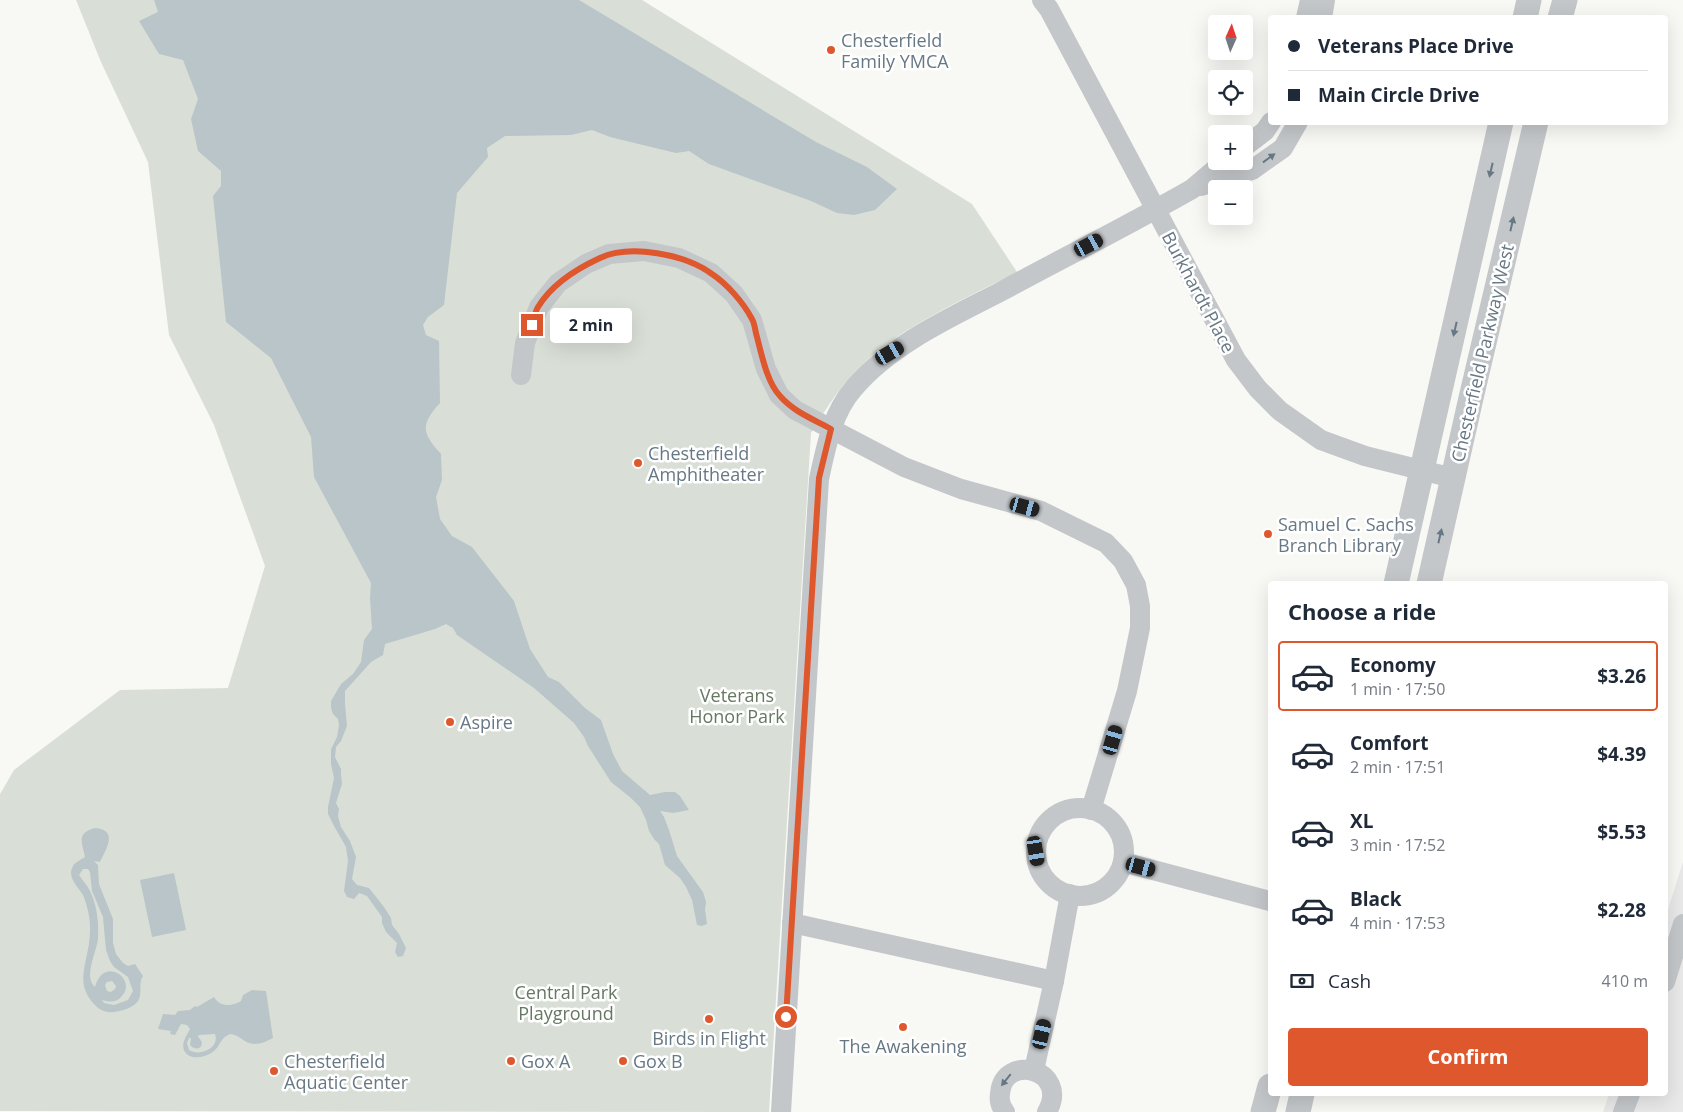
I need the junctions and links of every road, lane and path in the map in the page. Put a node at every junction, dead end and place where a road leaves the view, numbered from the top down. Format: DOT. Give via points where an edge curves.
graph roads {
  1 [pos="1042,0"];
  2 [pos="1310,0"];
  3 [pos="1325,0"];
  4 [pos="1529,0"];
  5 [pos="1565,0"];
  6 [pos="1307,15"];
  7 [pos="1322,15"];
  8 [pos="1526,15"];
  9 [pos="1561,15"];
  10 [pos="1269,125"];
  11 [pos="1296,125"];
  12 [pos="1501,125"];
  13 [pos="1535,125"];
  14 [pos="1253,140"];
  15 [pos="1214,170"];
  16 [pos="1192,189"];
  17 [pos="1155,210"];
  18 [pos="521,375"];
  19 [pos="831,429"];
  20 [pos="1421,470"];
  21 [pos="1453,478"];
  22 [pos="1397,581"];
  23 [pos="1431,581"];
  24 [pos="1091,810"];
  25 [pos="1123,862"];
  26 [pos="1070,894"];
  27 [pos="1268,900"];
  28 [pos="792,923"];
  29 [pos="1683,924"];
  30 [pos="1668,972"];
  31 [pos="1054,981"];
  32 [pos="1034,1070"];
  33 [pos="1268,1093"];
  34 [pos="1302,1096"];
  35 [pos="1629,1096"];
  36 [pos="781,1112"];
  37 [pos="1005,1112"];
  38 [pos="1047,1112"];
  39 [pos="1263,1112"];
  40 [pos="1298,1112"];
  41 [pos="1622,1112"];
  1 -- 17 [label="street, Burkhardt Place"];
  2 -- 6 [label="street"];
  3 -- 7 [label="street"];
  4 -- 8 [label="street"];
  5 -- 9 [label="street"];
  10 -- 14 [label="street"];
  16 -- 11 [label="street, one-way" via="1252,170 1282,148"];
  12 -- 20 [label="street, Chesterfield Parkway West, one-way"];
  21 -- 13 [label="street, Chesterfield Parkway West, one-way"];
  15 -- 16 [label="street"];
  16 -- 17 [label="street"];
  17 -- 19 [label="street" via="890,353 854,388"];
  17 -- 20 [label="street, Burkhardt Place" via="1236,360 1280,411 1321,440 1364,456"];
  18 -- 19 [label="street" via="525,343 538,307 558,283 586,264 609,254 644,251 679,258 712,273 734,294 752,320 766,369 779,395 795,410"];
  19 -- 24 [label="street" via="904,467 952,486 1041,511 1106,543 1123,561 1136,585 1140,628 1127,691"];
  19 -- 28 [label="street" via="819,478"];
  20 -- 21 [label="street, Burkhardt Place"];
  20 -- 22 [label="street, Chesterfield Parkway West"];
  23 -- 21 [label="street, Chesterfield Parkway West, one-way"];
  24 -- 25 [label="street" via="1112,821 1120,833 1124,847"];
  24 -- 26 [label="street" via="1071,809 1057,814 1039,837 1036,851 1038,866 1056,888"];
  25 -- 26 [label="street" via="1109,885 1084,895"];
  25 -- 27 [label="street"];
  26 -- 31 [label="street"];
  28 -- 31 [label="street"];
  28 -- 36 [label="street"];
  29 -- 30 [label="street"];
  31 -- 32 [label="street"];
  32 -- 37 [label="street, one-way" via="1023,1069 1005,1078 999,1098"];
  32 -- 38 [label="street" via="1050,1083 1052,1104"];
  33 -- 39 [label="street"];
  34 -- 40 [label="street"];
  35 -- 41 [label="street"];
}
